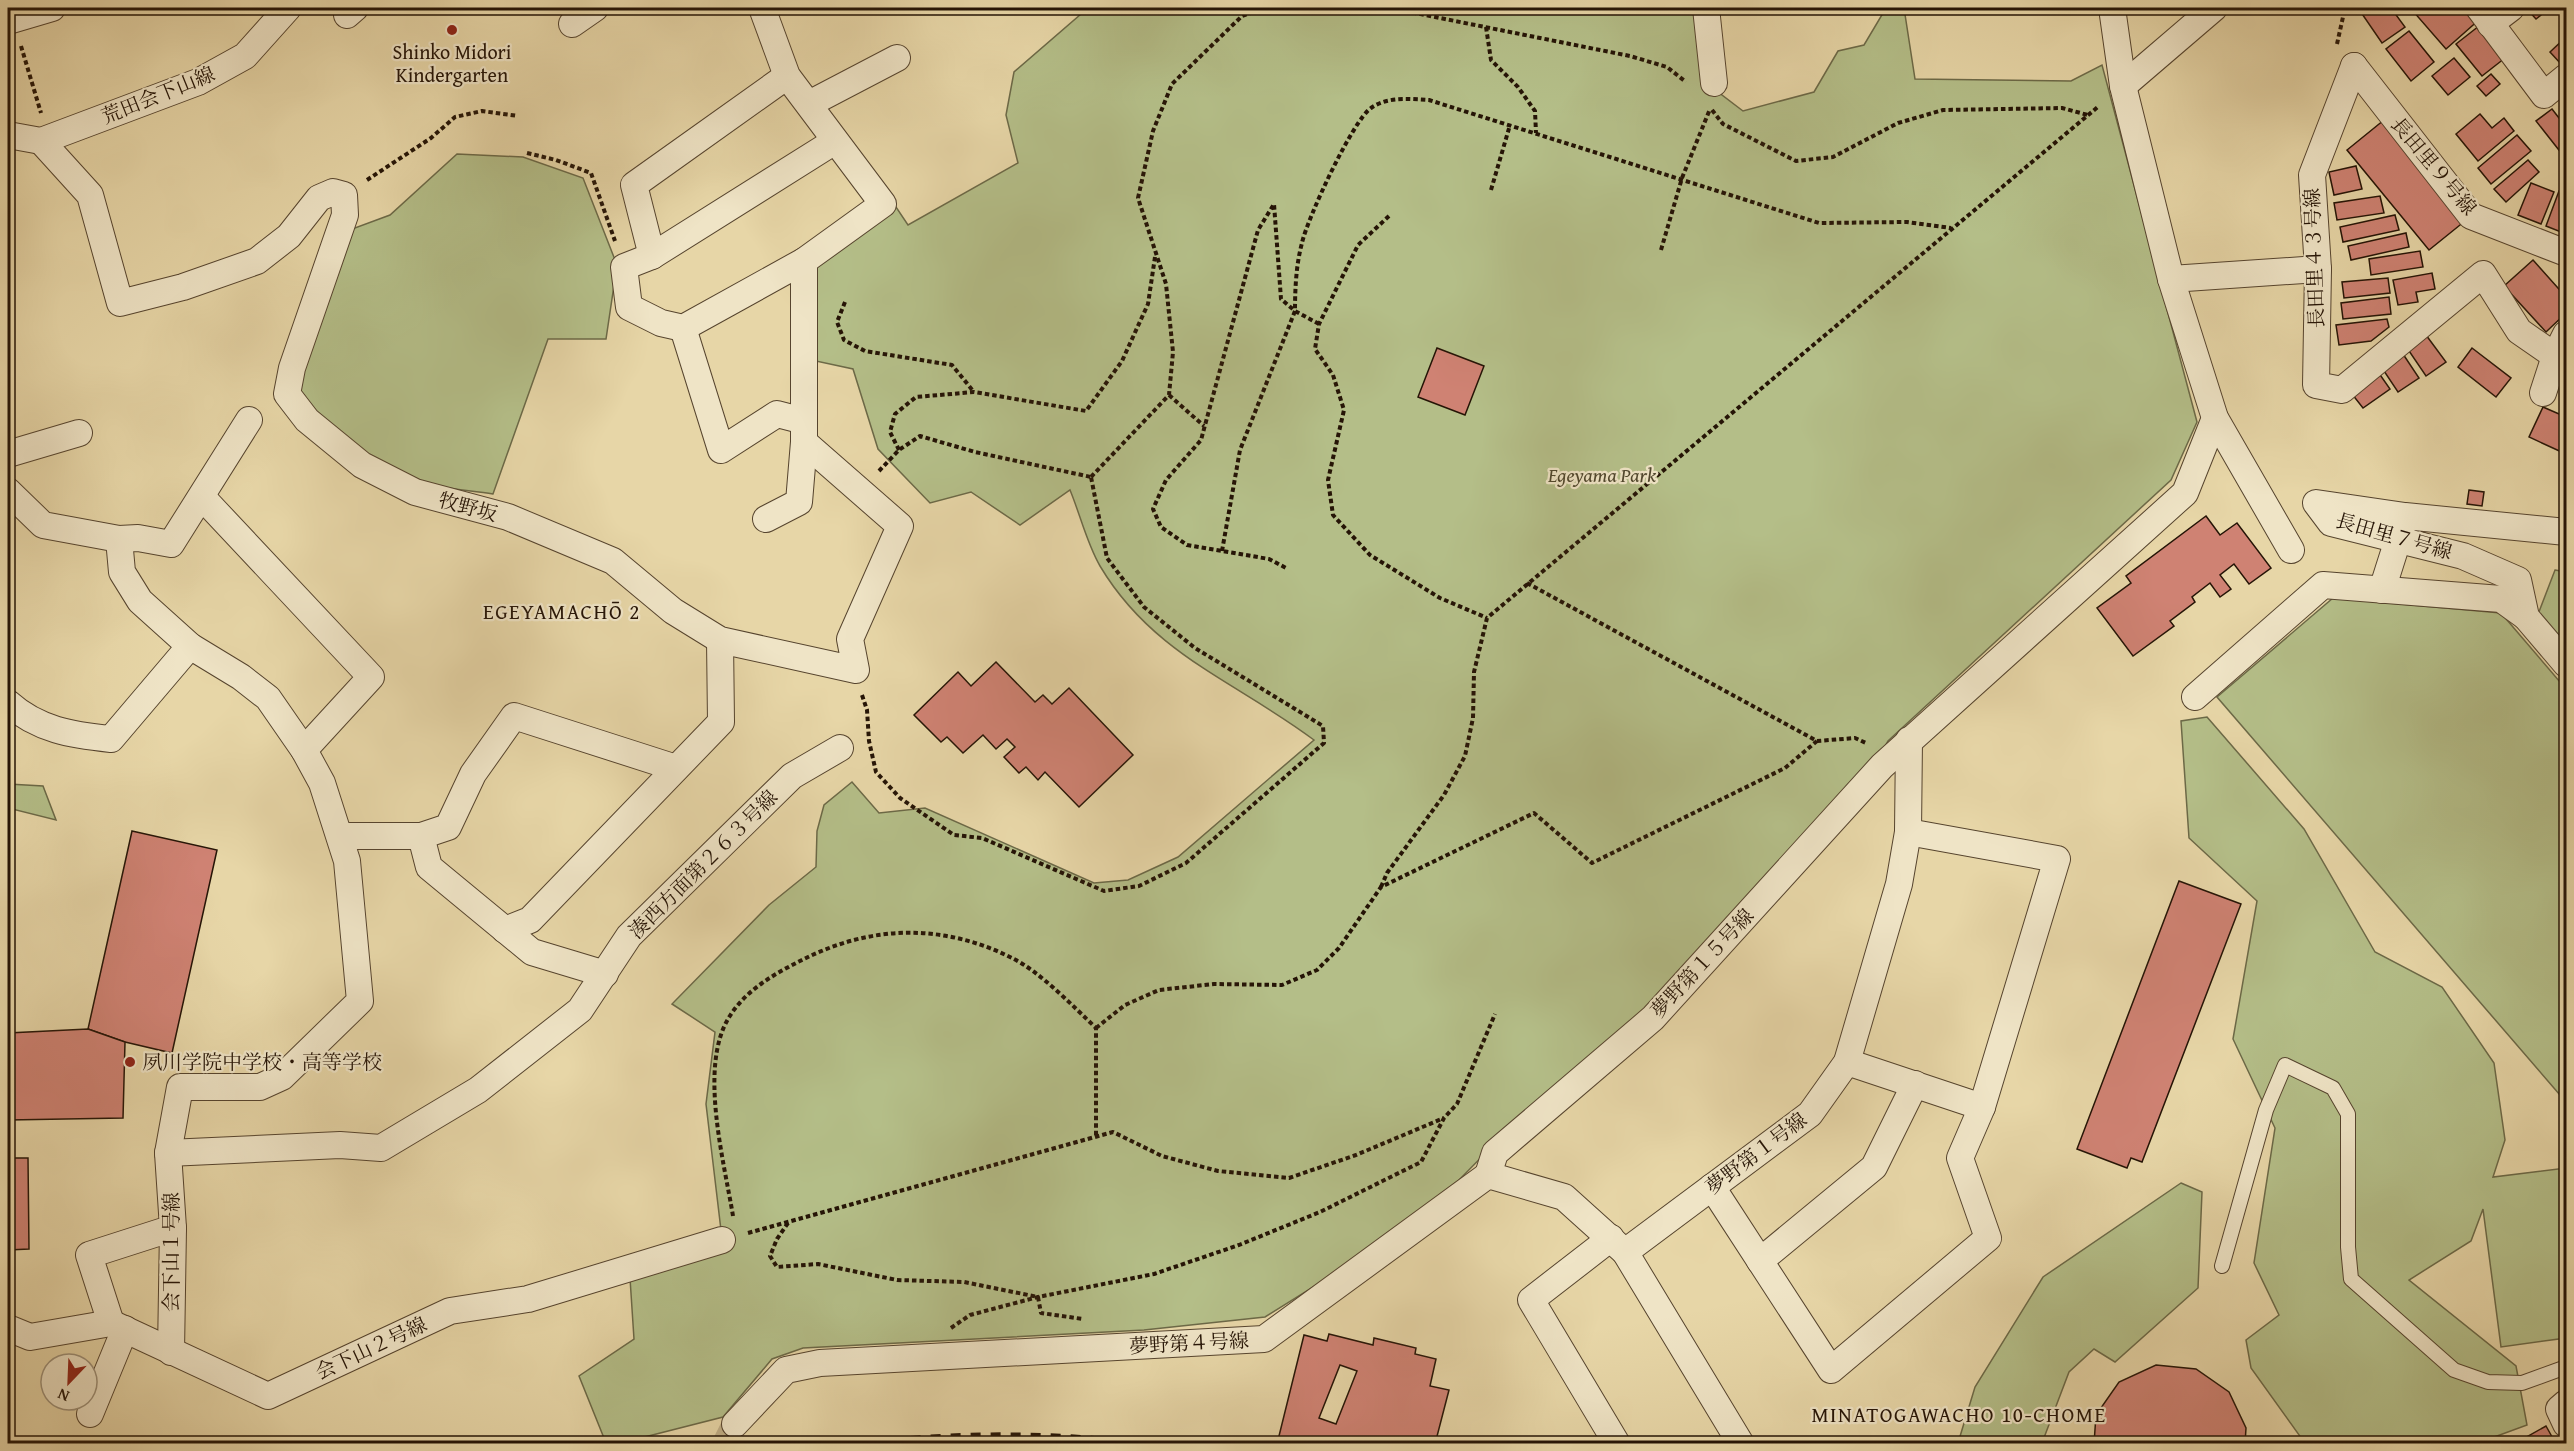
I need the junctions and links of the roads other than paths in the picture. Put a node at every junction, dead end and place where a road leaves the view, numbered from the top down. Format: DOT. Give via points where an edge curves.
graph roads {
  1 [pos="52,8"];
  2 [pos="288,8"];
  3 [pos="595,8"];
  4 [pos="762,8"];
  5 [pos="1706,8"];
  6 [pos="2112,8"];
  7 [pos="2214,8"];
  8 [pos="2511,8"];
  9 [pos="2484,16"];
  10 [pos="10,20"];
  11 [pos="572,24"];
  12 [pos="897,58"];
  13 [pos="2354,66"];
  14 [pos="788,76"];
  15 [pos="2566,77"];
  16 [pos="2123,87"];
  17 [pos="1712,96"];
  18 [pos="809,104"];
  19 [pos="8,135"];
  20 [pos="45,140"];
  21 [pos="835,141"];
  22 [pos="2566,253"];
  23 [pos="652,256"];
  24 [pos="804,261"];
  25 [pos="2318,269"];
  26 [pos="2171,279"];
  27 [pos="683,328"];
  28 [pos="2561,345"];
  29 [pos="2542,393"];
  30 [pos="2215,418"];
  31 [pos="249,420"];
  32 [pos="804,432"];
  33 [pos="79,433"];
  34 [pos="8,454"];
  35 [pos="8,492"];
  36 [pos="202,497"];
  37 [pos="2405,516"];
  38 [pos="766,519"];
  39 [pos="2566,532"];
  40 [pos="118,539"];
  41 [pos="2397,542"];
  42 [pos="2291,550"];
  43 [pos="2382,590"];
  44 [pos="2526,616"];
  45 [pos="720,640"];
  46 [pos="190,646"];
  47 [pos="2566,664"];
  48 [pos="2195,697"];
  49 [pos="8,703"];
  50 [pos="1902,746"];
  51 [pos="840,748"];
  52 [pos="304,750"];
  53 [pos="676,768"];
  54 [pos="1908,832"];
  55 [pos="340,836"];
  56 [pos="421,836"];
  57 [pos="506,930"];
  58 [pos="604,974"];
  59 [pos="1847,1062"];
  60 [pos="1915,1084"];
  61 [pos="1982,1107"];
  62 [pos="168,1152"];
  63 [pos="1488,1175"];
  64 [pos="1712,1187"];
  65 [pos="173,1228"];
  66 [pos="729,1238"];
  67 [pos="1618,1245"];
  68 [pos="1760,1261"];
  69 [pos="2222,1266"];
  70 [pos="118,1326"];
  71 [pos="19,1333"];
  72 [pos="171,1352"];
  73 [pos="2566,1367"];
  74 [pos="2566,1403"];
  75 [pos="90,1414"];
  76 [pos="735,1424"];
  77 [pos="2566,1424"];
  78 [pos="1617,1443"];
  79 [pos="1741,1443"];
  1 -- 10 [label="street"];
  2 -- 20 [label="street, 荒田会下山線" via="245,56 198,82"];
  3 -- 11 [label="street"];
  4 -- 14 [label="street"];
  5 -- 17 [label="street"];
  6 -- 16 [label="street"];
  7 -- 16 [label="street"];
  8 -- 9 [label="street"];
  9 -- 15 [label="street" via="2544,95"];
  12 -- 18 [label="street"];
  13 -- 22 [label="street, 長田里９号線" via="2471,216"];
  13 -- 25 [label="street, 長田里４３号線" via="2312,175"];
  14 -- 18 [label="street"];
  14 -- 23 [label="street" via="634,185"];
  16 -- 26 [label="street"];
  18 -- 21 [label="street"];
  19 -- 20 [label="street"];
  20 -- 45 [label="street, 牧野坂" via="90,195 120,303 183,287 257,261 289,236 319,198 333,192 344,195 345,215 292,368 287,394 307,420 362,465 415,492 508,517 613,561 673,611"];
  21 -- 23 [label="street"];
  21 -- 24 [label="street" via="883,204"];
  23 -- 27 [label="street" via="624,267 628,307 661,323"];
  24 -- 27 [label="street"];
  24 -- 32 [label="street"];
  25 -- 26 [label="street"];
  25 -- 28 [label="street, 長田里４３号線" via="2316,385 2342,390 2483,274 2519,331"];
  26 -- 30 [label="street"];
  27 -- 32 [label="street" via="721,450 777,414"];
  28 -- 29 [label="street"];
  30 -- 42 [label="street"];
  30 -- 50 [label="street, 夢野第１５号線" via="2185,493"];
  31 -- 36 [label="street"];
  32 -- 38 [label="street" via="799,502"];
  32 -- 45 [label="street, 牧野坂" via="900,526 850,639 855,670"];
  33 -- 34 [label="street"];
  35 -- 40 [label="street" via="43,525"];
  36 -- 40 [label="street" via="171,544"];
  36 -- 52 [label="street" via="371,677"];
  37 -- 39 [label="street, 長田里７号線"];
  37 -- 41 [label="street"];
  37 -- 41 [label="street, 長田里７号線" via="2316,503 2331,523"];
  40 -- 46 [label="street" via="122,572 140,601"];
  41 -- 43 [label="street"];
  41 -- 44 [label="street, 長田里７号線" via="2463,556 2518,580"];
  43 -- 44 [label="street" via="2501,599"];
  43 -- 48 [label="street" via="2323,585"];
  44 -- 47 [label="street, 長田里７号線"];
  45 -- 53 [label="street" via="721,722"];
  46 -- 49 [label="street" via="111,739 69,735 36,723"];
  46 -- 52 [label="street" via="268,698"];
  50 -- 54 [label="street, 夢野第１号線"];
  50 -- 63 [label="street, 夢野第１５号線" via="1653,1017 1495,1153"];
  51 -- 58 [label="street, 湊西方面第２６３号線" via="792,776 629,936"];
  52 -- 55 [label="street" via="322,783"];
  53 -- 56 [label="street" via="514,716 473,774 448,827"];
  53 -- 57 [label="street" via="530,920"];
  54 -- 59 [label="street, 夢野第１号線" via="1899,884"];
  54 -- 61 [label="street" via="2057,859"];
  55 -- 56 [label="street"];
  55 -- 62 [label="street, 会下山１号線" via="347,861 360,1001 282,1077 260,1087 180,1087"];
  56 -- 57 [label="street" via="429,867"];
  57 -- 58 [label="street" via="532,952"];
  58 -- 62 [label="street, 湊西方面第２６３号線" via="580,1010 478,1090 381,1148 340,1144"];
  59 -- 60 [label="street"];
  59 -- 64 [label="street, 夢野第１号線" via="1810,1114"];
  60 -- 61 [label="street"];
  60 -- 68 [label="street" via="1874,1167"];
  61 -- 68 [label="street" via="1960,1158 1988,1238 1831,1370"];
  62 -- 65 [label="street, 会下山１号線"];
  63 -- 67 [label="street" via="1564,1197"];
  63 -- 76 [label="street, 夢野第４号線" via="1264,1339 820,1363 786,1370"];
  64 -- 67 [label="street, 夢野第１号線"];
  64 -- 68 [label="street"];
  65 -- 70 [label="street" via="89,1255"];
  65 -- 72 [label="street, 会下山１号線"];
  66 -- 72 [label="street, 会下山２号線" via="528,1299 450,1311 268,1396"];
  67 -- 78 [label="street, 夢野第１号線" via="1531,1300"];
  67 -- 79 [label="street"];
  69 -- 73 [label="lane" via="2266,1110 2285,1065 2333,1088 2348,1114 2351,1279 2454,1370 2488,1382 2522,1383"];
  70 -- 71 [label="street"];
  70 -- 72 [label="street, 会下山２号線"];
  70 -- 75 [label="street"];
  74 -- 77 [label="street" via="2559,1409"];
}
